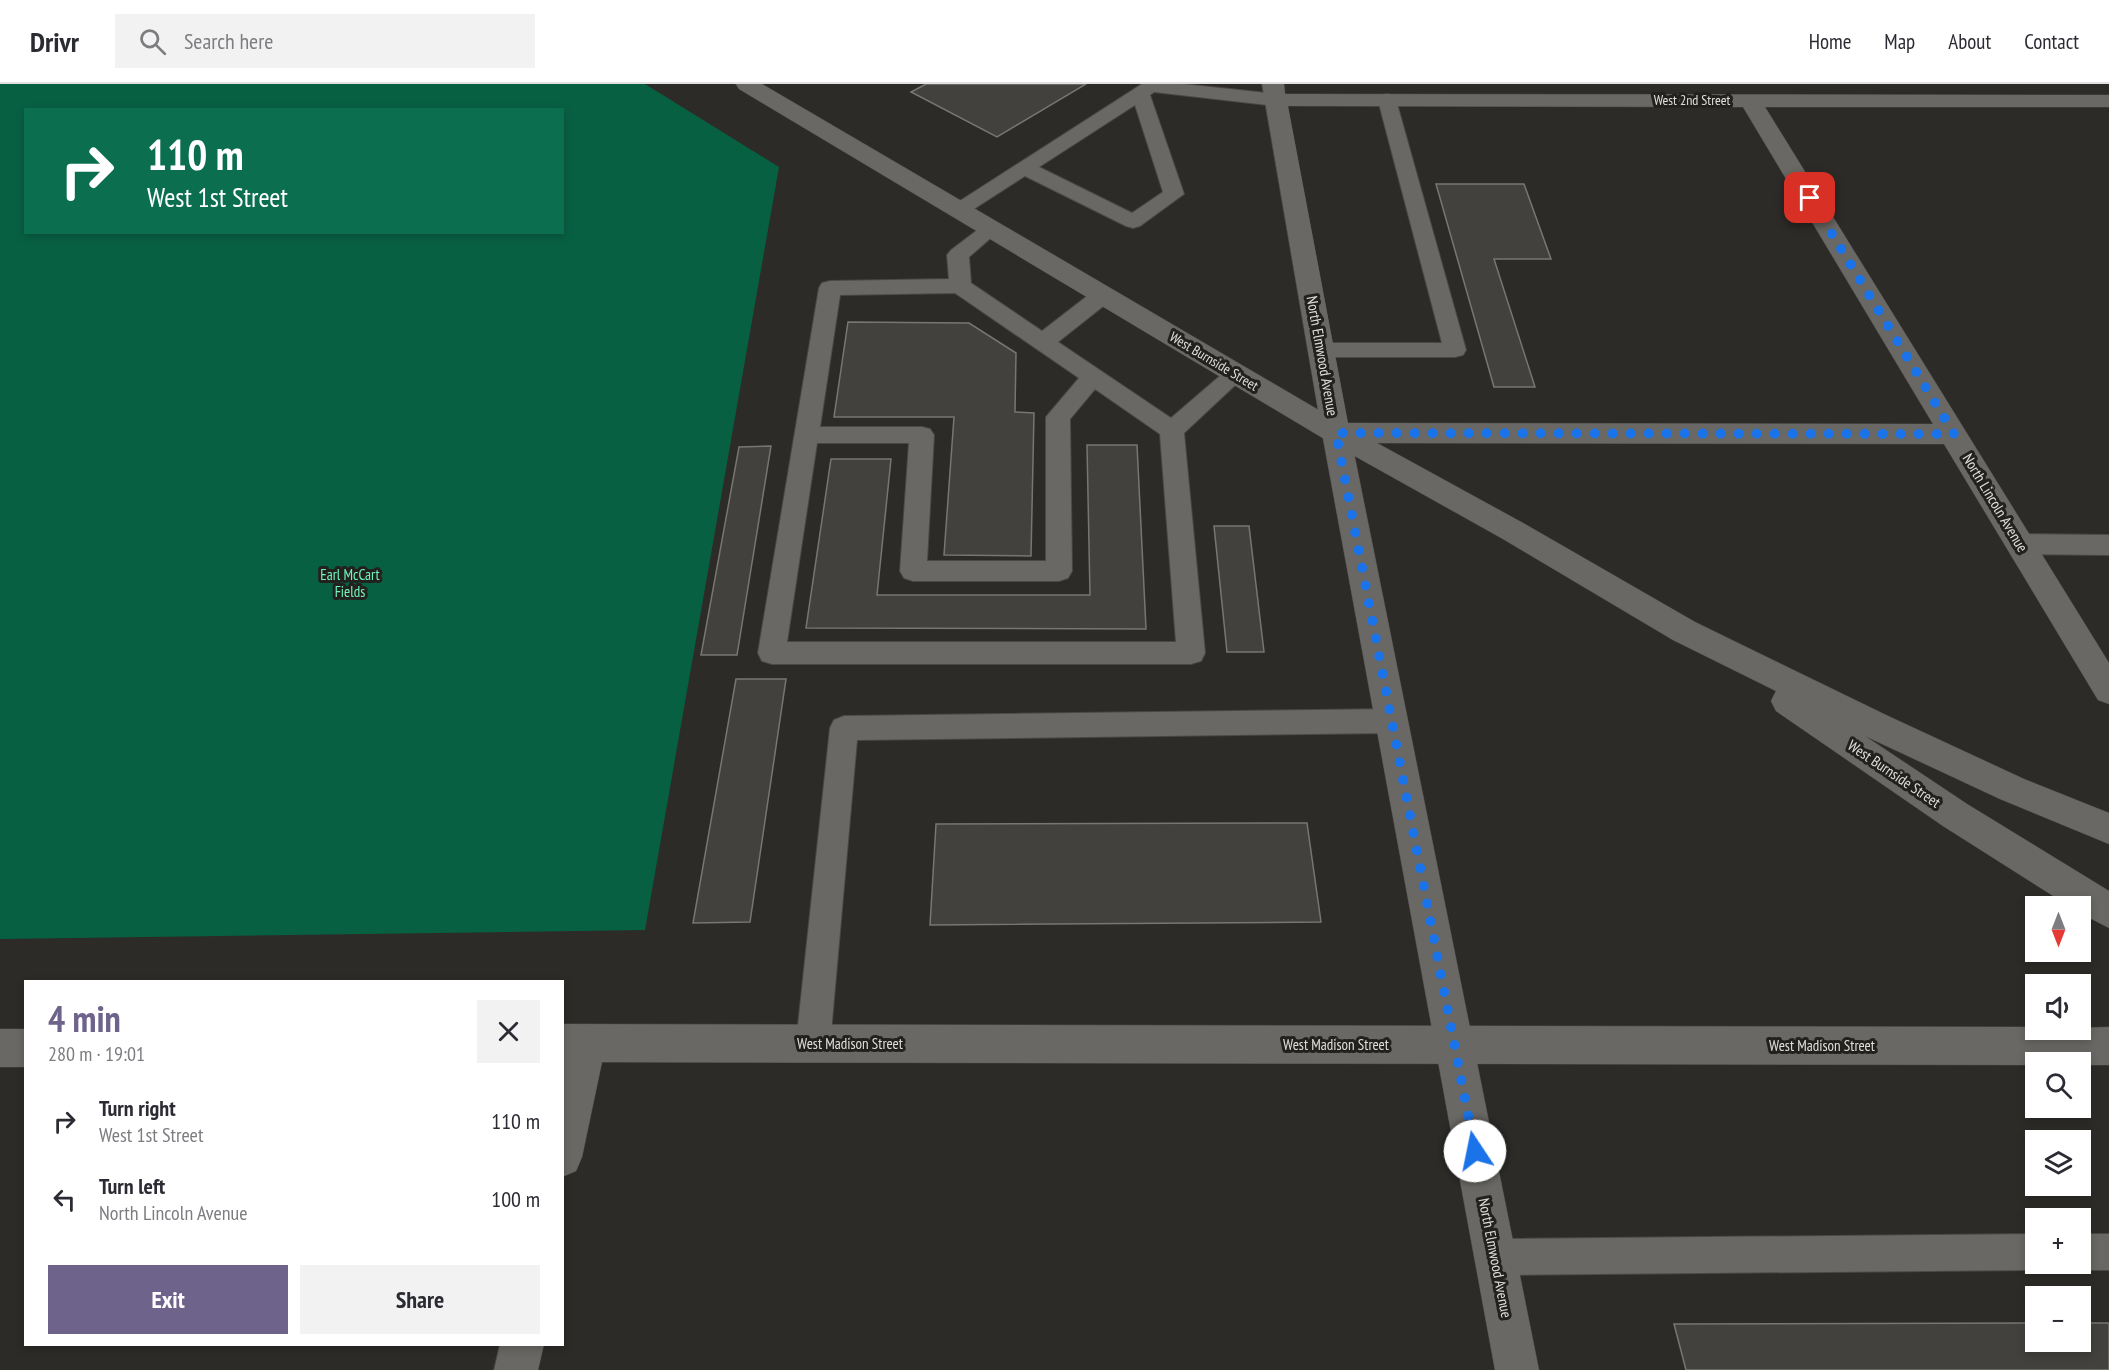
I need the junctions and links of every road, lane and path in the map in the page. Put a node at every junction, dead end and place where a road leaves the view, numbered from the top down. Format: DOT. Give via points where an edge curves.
graph roads {
  1 [pos="747,84"];
  2 [pos="1274,92"];
  3 [pos="1140,93"];
  4 [pos="1387,100"];
  5 [pos="1750,100"];
  6 [pos="2109,101"];
  7 [pos="1025,168"];
  8 [pos="959,210"];
  9 [pos="991,229"];
  10 [pos="960,286"];
  11 [pos="1102,295"];
  12 [pos="1043,342"];
  13 [pos="1321,350"];
  14 [pos="1236,374"];
  15 [pos="1093,376"];
  16 [pos="1172,430"];
  17 [pos="1336,433"];
  18 [pos="1954,434"];
  19 [pos="806,435"];
  20 [pos="2021,544"];
  21 [pos="2109,545"];
  22 [pos="1684,631"];
  23 [pos="2109,691"];
  24 [pos="1392,722"];
  25 [pos="2109,829"];
  26 [pos="2109,911"];
  27 [pos="575,1043"];
  28 [pos="813,1044"];
  29 [pos="1455,1045"];
  30 [pos="2109,1046"];
  31 [pos="0,1048"];
  32 [pos="24,1048"];
  33 [pos="564,1139"];
  34 [pos="2025,1252"];
  35 [pos="2091,1252"];
  36 [pos="2109,1252"];
  37 [pos="1496,1257"];
  38 [pos="522,1346"];
  39 [pos="516,1370"];
  40 [pos="1517,1370"];
  1 -- 8 [label="street, West Burnside Street"];
  2 -- 3 [label="lane" via="1151,86"];
  2 -- 4 [label="street, West 2nd Street"];
  2 -- 13 [label="street, North Elmwood Avenue"];
  3 -- 7 [label="lane"];
  3 -- 7 [label="lane" via="1174,194 1133,222"];
  4 -- 5 [label="street, West 2nd Street"];
  4 -- 13 [label="lane" via="1455,350"];
  5 -- 6 [label="street, West 2nd Street"];
  5 -- 18 [label="street, North Lincoln Avenue"];
  7 -- 8 [label="lane"];
  8 -- 9 [label="street, West Burnside Street"];
  9 -- 10 [label="lane" via="958,255"];
  9 -- 11 [label="street, West Burnside Street"];
  10 -- 12 [label="lane"];
  10 -- 19 [label="lane" via="830,288"];
  11 -- 12 [label="lane"];
  11 -- 14 [label="street, West Burnside Street"];
  12 -- 15 [label="lane"];
  13 -- 17 [label="street, North Elmwood Avenue"];
  14 -- 16 [label="lane"];
  14 -- 17 [label="street, West Burnside Street"];
  15 -- 16 [label="lane"];
  15 -- 19 [label="lane" via="1058,417 1059,571 913,571 922,435"];
  16 -- 19 [label="lane" via="1191,653 772,653"];
  17 -- 18 [label="street"];
  17 -- 22 [label="street, West Burnside Street"];
  17 -- 24 [label="street, North Elmwood Avenue"];
  18 -- 20 [label="street, North Lincoln Avenue"];
  20 -- 21 [label="lane"];
  20 -- 23 [label="street, North Lincoln Avenue"];
  22 -- 25 [label="street, West Burnside Street" via="1875,726"];
  22 -- 26 [label="street, West Burnside Street" via="1955,816"];
  24 -- 28 [label="lane" via="844,728"];
  24 -- 29 [label="street, North Elmwood Avenue"];
  27 -- 28 [label="street, West Madison Street"];
  27 -- 33 [label="street"];
  28 -- 29 [label="street, West Madison Street"];
  29 -- 30 [label="street, West Madison Street"];
  29 -- 37 [label="street, North Elmwood Avenue"];
  31 -- 32 [label="street"];
  34 -- 37 [label="lane"];
  35 -- 36 [label="lane"];
  37 -- 40 [label="street, North Elmwood Avenue"];
  38 -- 39 [label="street"];
}
